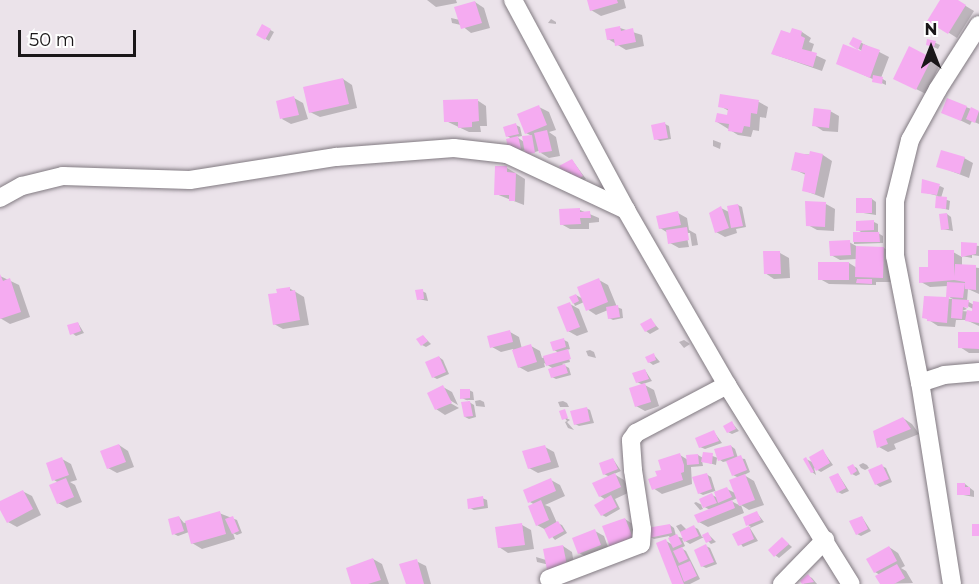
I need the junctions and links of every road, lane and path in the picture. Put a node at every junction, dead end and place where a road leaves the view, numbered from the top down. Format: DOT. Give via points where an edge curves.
graph roads {
  1 [pos="513,0"];
  2 [pos="979,25"];
  3 [pos="0,198"];
  4 [pos="626,210"];
  5 [pos="979,372"];
  6 [pos="920,382"];
  7 [pos="727,385"];
  8 [pos="825,540"];
  9 [pos="549,579"];
  10 [pos="782,584"];
  11 [pos="851,584"];
  12 [pos="952,584"];
  1 -- 4 [label="street"];
  2 -- 6 [label="street" via="910,140 896,201 895,256"];
  3 -- 4 [label="street" via="22,186 63,176 190,180 336,157 454,148 507,154"];
  4 -- 7 [label="street"];
  5 -- 6 [label="street"];
  6 -- 12 [label="street"];
  7 -- 8 [label="street"];
  7 -- 9 [label="street" via="636,433 631,440 641,544"];
  8 -- 10 [label="street"];
  8 -- 11 [label="street"];
}
